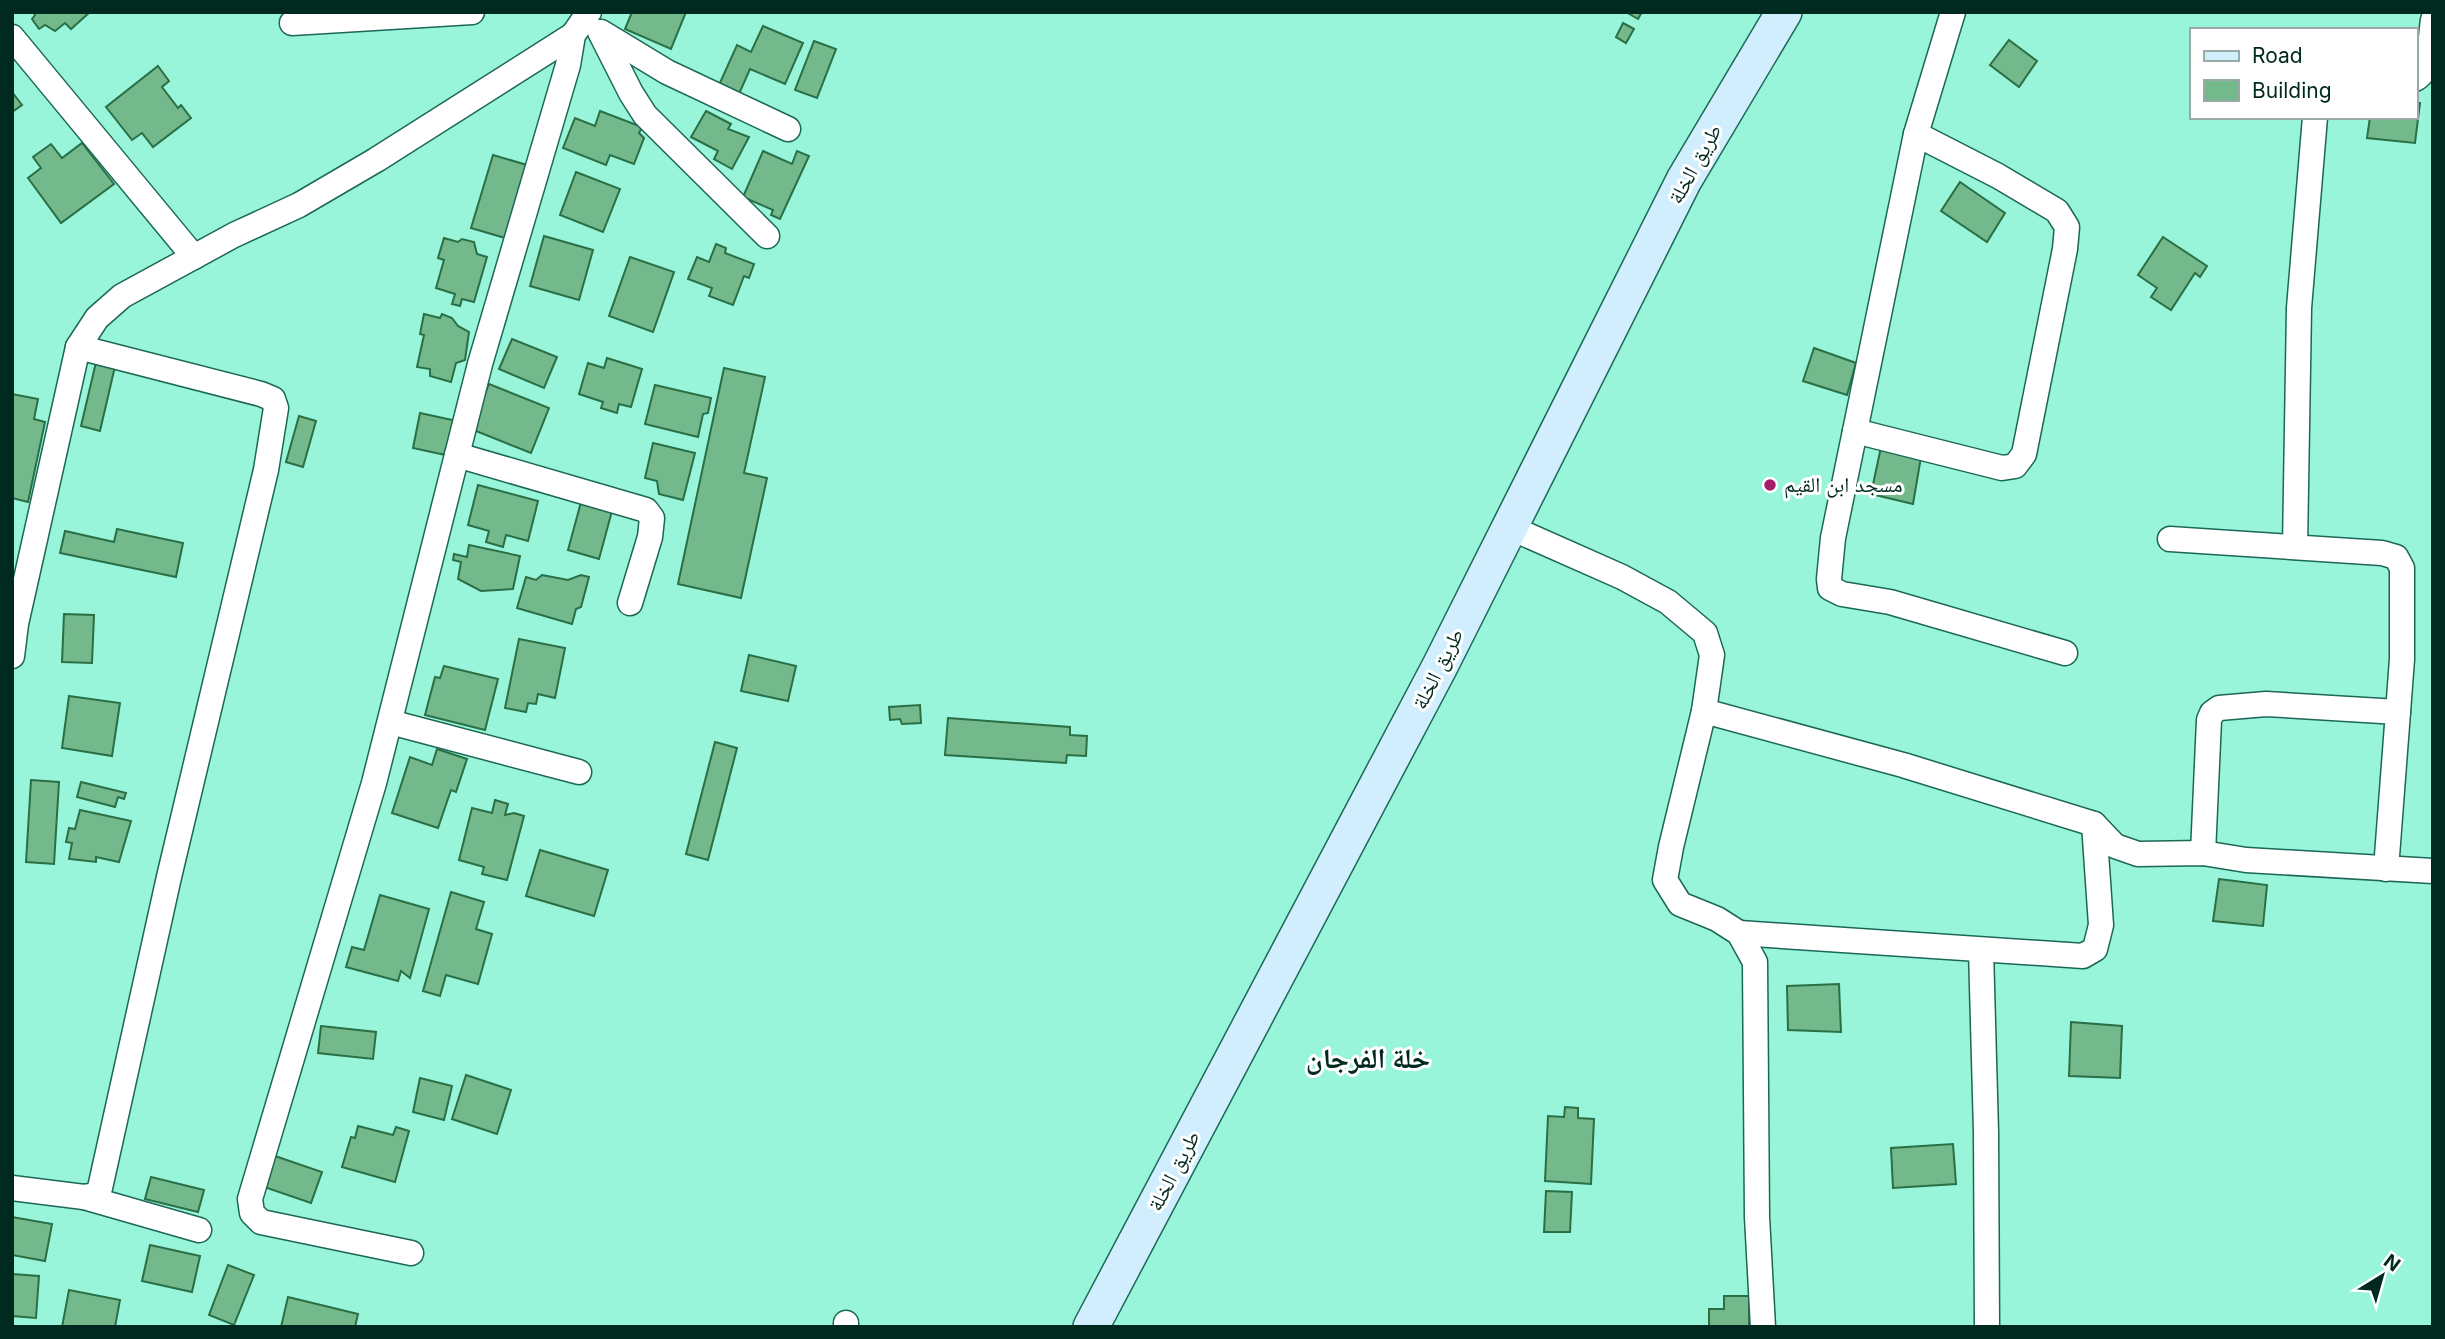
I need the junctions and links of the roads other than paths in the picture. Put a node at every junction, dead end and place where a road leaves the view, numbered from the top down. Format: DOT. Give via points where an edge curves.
graph roads {
  1 [pos="472,12"];
  2 [pos="1784,12"];
  3 [pos="1953,12"];
  4 [pos="2433,20"];
  5 [pos="292,23"];
  6 [pos="586,25"];
  7 [pos="12,37"];
  8 [pos="2417,78"];
  9 [pos="2315,119"];
  10 [pos="788,129"];
  11 [pos="1916,134"];
  12 [pos="767,236"];
  13 [pos="194,257"];
  14 [pos="78,347"];
  15 [pos="1856,431"];
  16 [pos="457,455"];
  17 [pos="1509,527"];
  18 [pos="2170,539"];
  19 [pos="2295,547"];
  20 [pos="19,578"];
  21 [pos="630,603"];
  22 [pos="2065,653"];
  23 [pos="12,656"];
  24 [pos="1704,711"];
  25 [pos="2398,712"];
  26 [pos="390,722"];
  27 [pos="579,772"];
  28 [pos="2094,824"];
  29 [pos="2203,853"];
  30 [pos="2386,869"];
  31 [pos="2433,871"];
  32 [pos="1739,933"];
  33 [pos="1981,950"];
  34 [pos="12,1188"];
  35 [pos="84,1197"];
  36 [pos="199,1230"];
  37 [pos="411,1252"];
  38 [pos="1091,1327"];
  39 [pos="1763,1327"];
  40 [pos="1987,1327"];
  1 -- 5 [label="street"];
  2 -- 17 [label="street, طريق الخلة" via="1684,180"];
  3 -- 11 [label="street"];
  4 -- 8 [label="street" via="2425,70"];
  6 -- 10 [label="street" via="667,72"];
  6 -- 12 [label="street" via="645,116"];
  6 -- 13 [label="street" via="354,173"];
  6 -- 16 [label="street" via="568,65"];
  7 -- 13 [label="street"];
  9 -- 19 [label="street" via="2299,308"];
  11 -- 15 [label="street"];
  11 -- 15 [label="street" via="2057,211 2067,227 2024,454 2015,466 2002,467"];
  13 -- 14 [label="street" via="122,296 97,317"];
  14 -- 20 [label="street"];
  14 -- 35 [label="street" via="261,394 273,398 276,408 100,1188 95,1195"];
  15 -- 22 [label="street" via="1833,538 1830,588"];
  16 -- 21 [label="street" via="646,510 652,518 650,537"];
  16 -- 26 [label="street"];
  17 -- 24 [label="street" via="1634,583 1668,602 1706,633 1712,656"];
  17 -- 38 [label="street, طريق الخلة"];
  18 -- 19 [label="street"];
  19 -- 25 [label="street" via="2396,557 2402,568"];
  20 -- 23 [label="street"];
  24 -- 28 [label="street" via="1903,765"];
  24 -- 32 [label="street" via="1665,880 1680,904"];
  25 -- 29 [label="street" via="2266,704 2219,708 2212,713"];
  25 -- 30 [label="street"];
  26 -- 27 [label="street"];
  26 -- 37 [label="street" via="250,1199 252,1213 261,1222"];
  28 -- 29 [label="street" via="2115,846 2138,854"];
  28 -- 33 [label="street" via="2101,925 2095,949 2083,956"];
  29 -- 30 [label="street"];
  30 -- 31 [label="street"];
  32 -- 33 [label="street"];
  32 -- 39 [label="street" via="1755,962 1757,1217"];
  33 -- 40 [label="street"];
  34 -- 35 [label="street"];
  35 -- 36 [label="street"];
}
